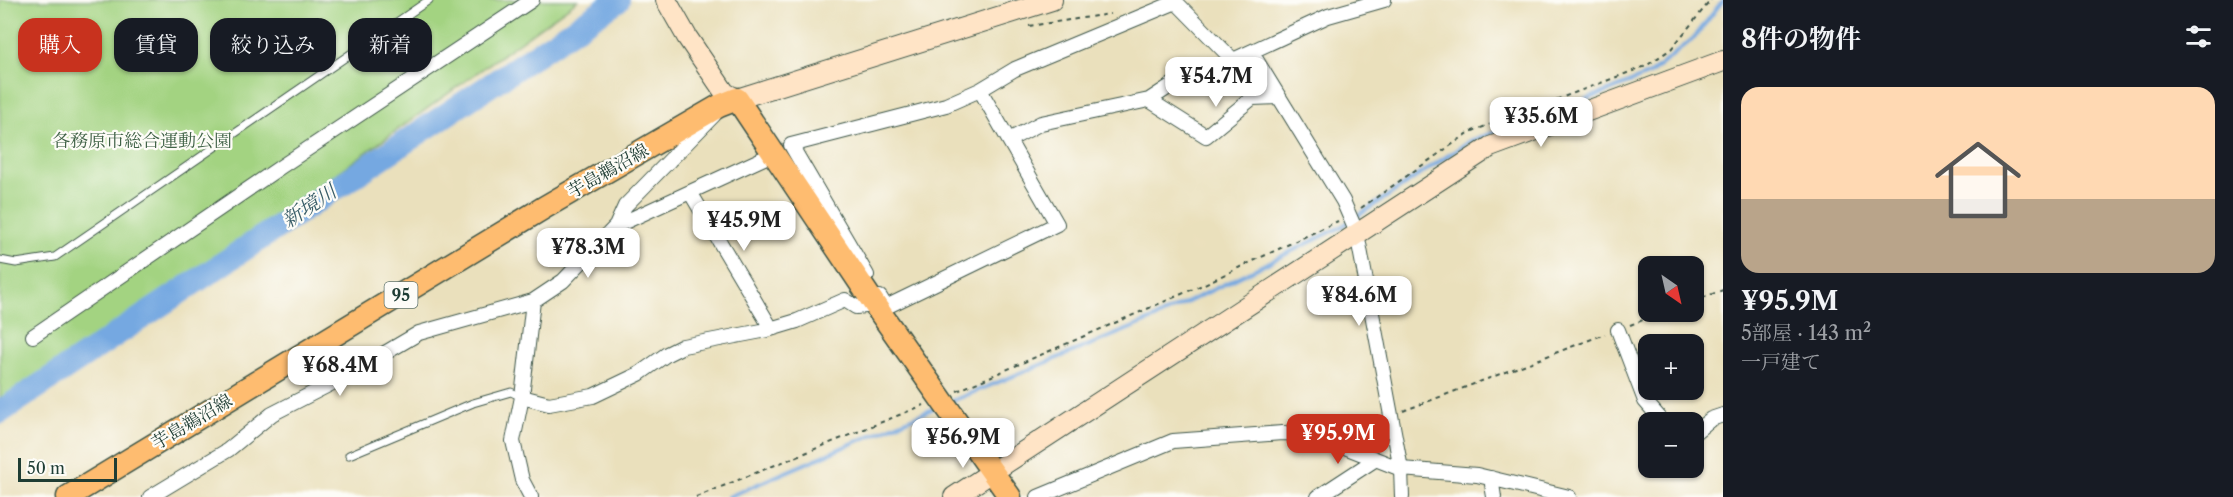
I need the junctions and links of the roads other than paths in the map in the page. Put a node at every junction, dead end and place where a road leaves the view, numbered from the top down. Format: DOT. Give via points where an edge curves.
graph roads {
  1 [pos="429,0"];
  2 [pos="531,0"];
  3 [pos="666,0"];
  4 [pos="1052,0"];
  5 [pos="1384,0"];
  6 [pos="1178,1"];
  7 [pos="1252,53"];
  8 [pos="1233,60"];
  9 [pos="1723,61"];
  10 [pos="980,90"];
  11 [pos="1279,97"];
  12 [pos="1149,100"];
  13 [pos="728,102"];
  14 [pos="1009,140"];
  15 [pos="764,158"];
  16 [pos="690,192"];
  17 [pos="1354,224"];
  18 [pos="616,226"];
  19 [pos="0,260"];
  20 [pos="533,301"];
  21 [pos="880,308"];
  22 [pos="771,328"];
  23 [pos="1618,330"];
  24 [pos="33,336"];
  25 [pos="522,397"];
  26 [pos="1654,412"];
  27 [pos="1723,415"];
  28 [pos="1704,425"];
  29 [pos="349,455"];
  30 [pos="1376,459"];
  31 [pos="1401,468"];
  32 [pos="992,472"];
  33 [pos="1491,478"];
  34 [pos="68,497"];
  35 [pos="150,497"];
  36 [pos="531,497"];
  37 [pos="954,497"];
  38 [pos="1010,497"];
  39 [pos="1038,497"];
  40 [pos="1318,497"];
  41 [pos="1402,497"];
  42 [pos="1494,497"];
  43 [pos="1569,497"];
  1 -- 19 [label="lane" via="55,257"];
  2 -- 24 [label="street"];
  3 -- 13 [label="street"];
  4 -- 13 [label="street"];
  5 -- 7 [label="street" via="1328,16"];
  6 -- 8 [label="street"];
  6 -- 10 [label="street" via="1015,69"];
  7 -- 8 [label="street"];
  7 -- 11 [label="street"];
  8 -- 12 [label="street" via="1202,76 1182,80"];
  9 -- 17 [label="street" via="1490,147"];
  10 -- 14 [label="street"];
  10 -- 21 [label="street" via="946,105 791,145"];
  11 -- 12 [label="street" via="1252,98 1206,136"];
  11 -- 17 [label="street"];
  12 -- 14 [label="street" via="1041,123"];
  13 -- 18 [label="street" via="625,206"];
  13 -- 21 [label="main road"];
  13 -- 34 [label="main road, 芋島鵜沼線 / 95" via="516,225"];
  14 -- 21 [label="street" via="1057,224"];
  15 -- 16 [label="street"];
  16 -- 18 [label="street"];
  16 -- 22 [label="street"];
  17 -- 31 [label="street"];
  17 -- 32 [label="street"];
  18 -- 20 [label="street" via="574,272"];
  20 -- 25 [label="street"];
  20 -- 35 [label="street" via="419,333 272,414 228,450"];
  21 -- 22 [label="street" via="856,307 845,300"];
  21 -- 32 [label="main road"];
  22 -- 25 [label="street" via="683,346 639,375 593,396 549,404"];
  23 -- 26 [label="street" via="1645,401"];
  25 -- 29 [label="lane" via="511,392 473,403"];
  25 -- 36 [label="street" via="513,441 522,480"];
  27 -- 28 [label="street"];
  30 -- 31 [label="street"];
  30 -- 39 [label="street" via="1314,435 1282,433 1173,441"];
  30 -- 40 [label="street"];
  31 -- 33 [label="street"];
  31 -- 41 [label="street"];
  32 -- 37 [label="street"];
  32 -- 38 [label="main road"];
  33 -- 42 [label="street"];
  33 -- 43 [label="street"];
}
